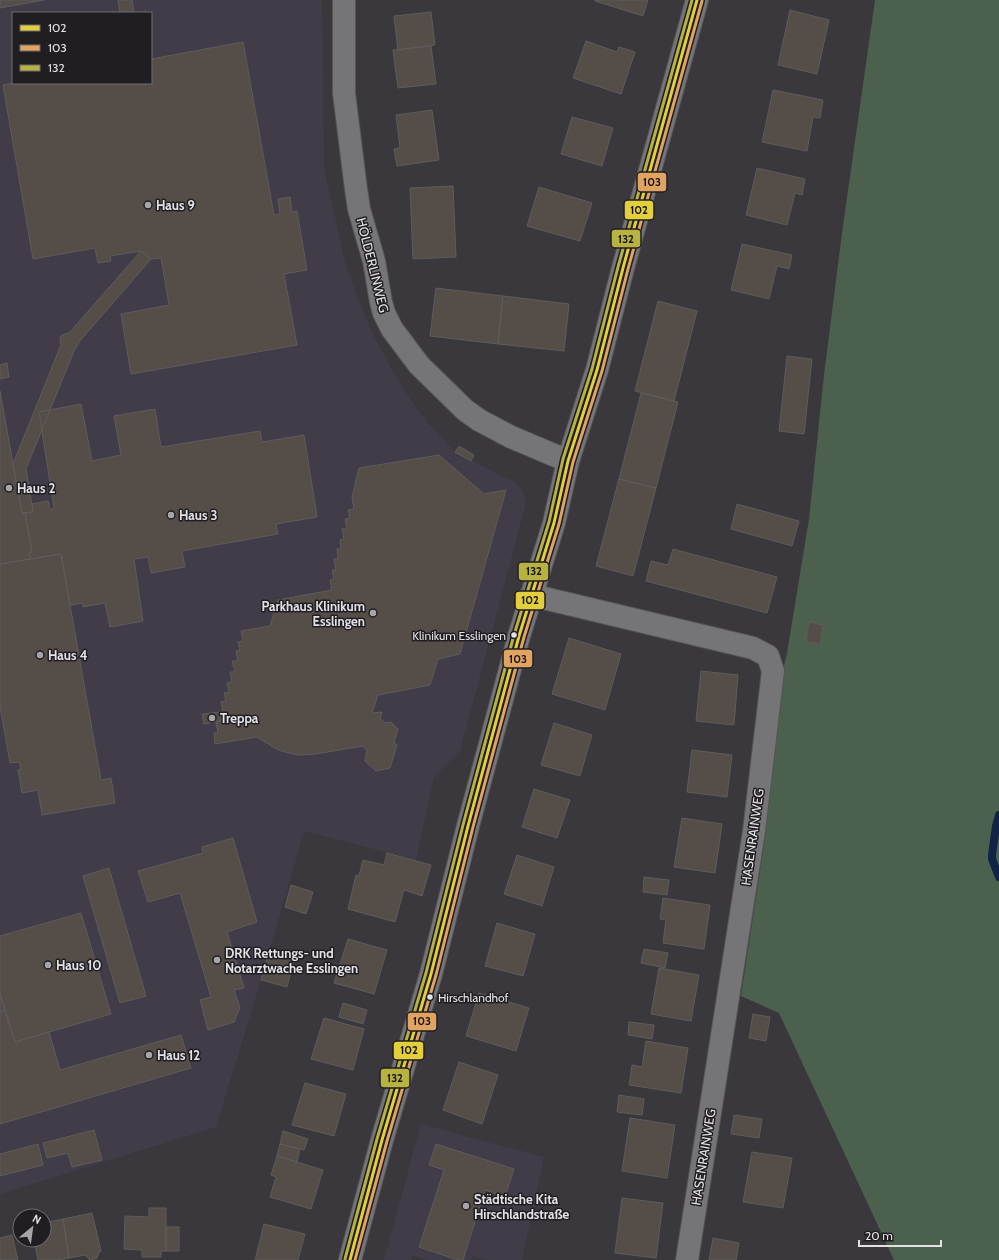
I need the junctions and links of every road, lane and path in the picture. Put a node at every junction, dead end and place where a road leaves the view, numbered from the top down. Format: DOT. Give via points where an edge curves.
graph roads {
  1 [pos="344,0"];
  2 [pos="697,0"];
  3 [pos="568,461"];
  4 [pos="531,595"];
  5 [pos="350,1260"];
  6 [pos="687,1260"];
  1 -- 3 [label="street, HÖLDERLINWEG" via="344,93 356,189 384,313 392,329 419,365 465,410 495,430"];
  2 -- 3 [label="street" via="597,370"];
  3 -- 4 [label="street" via="554,523"];
  4 -- 5 [label="street" via="431,974"];
  4 -- 6 [label="street, HASENRAINWEG" via="753,648 768,656 773,671 749,861"];
}
